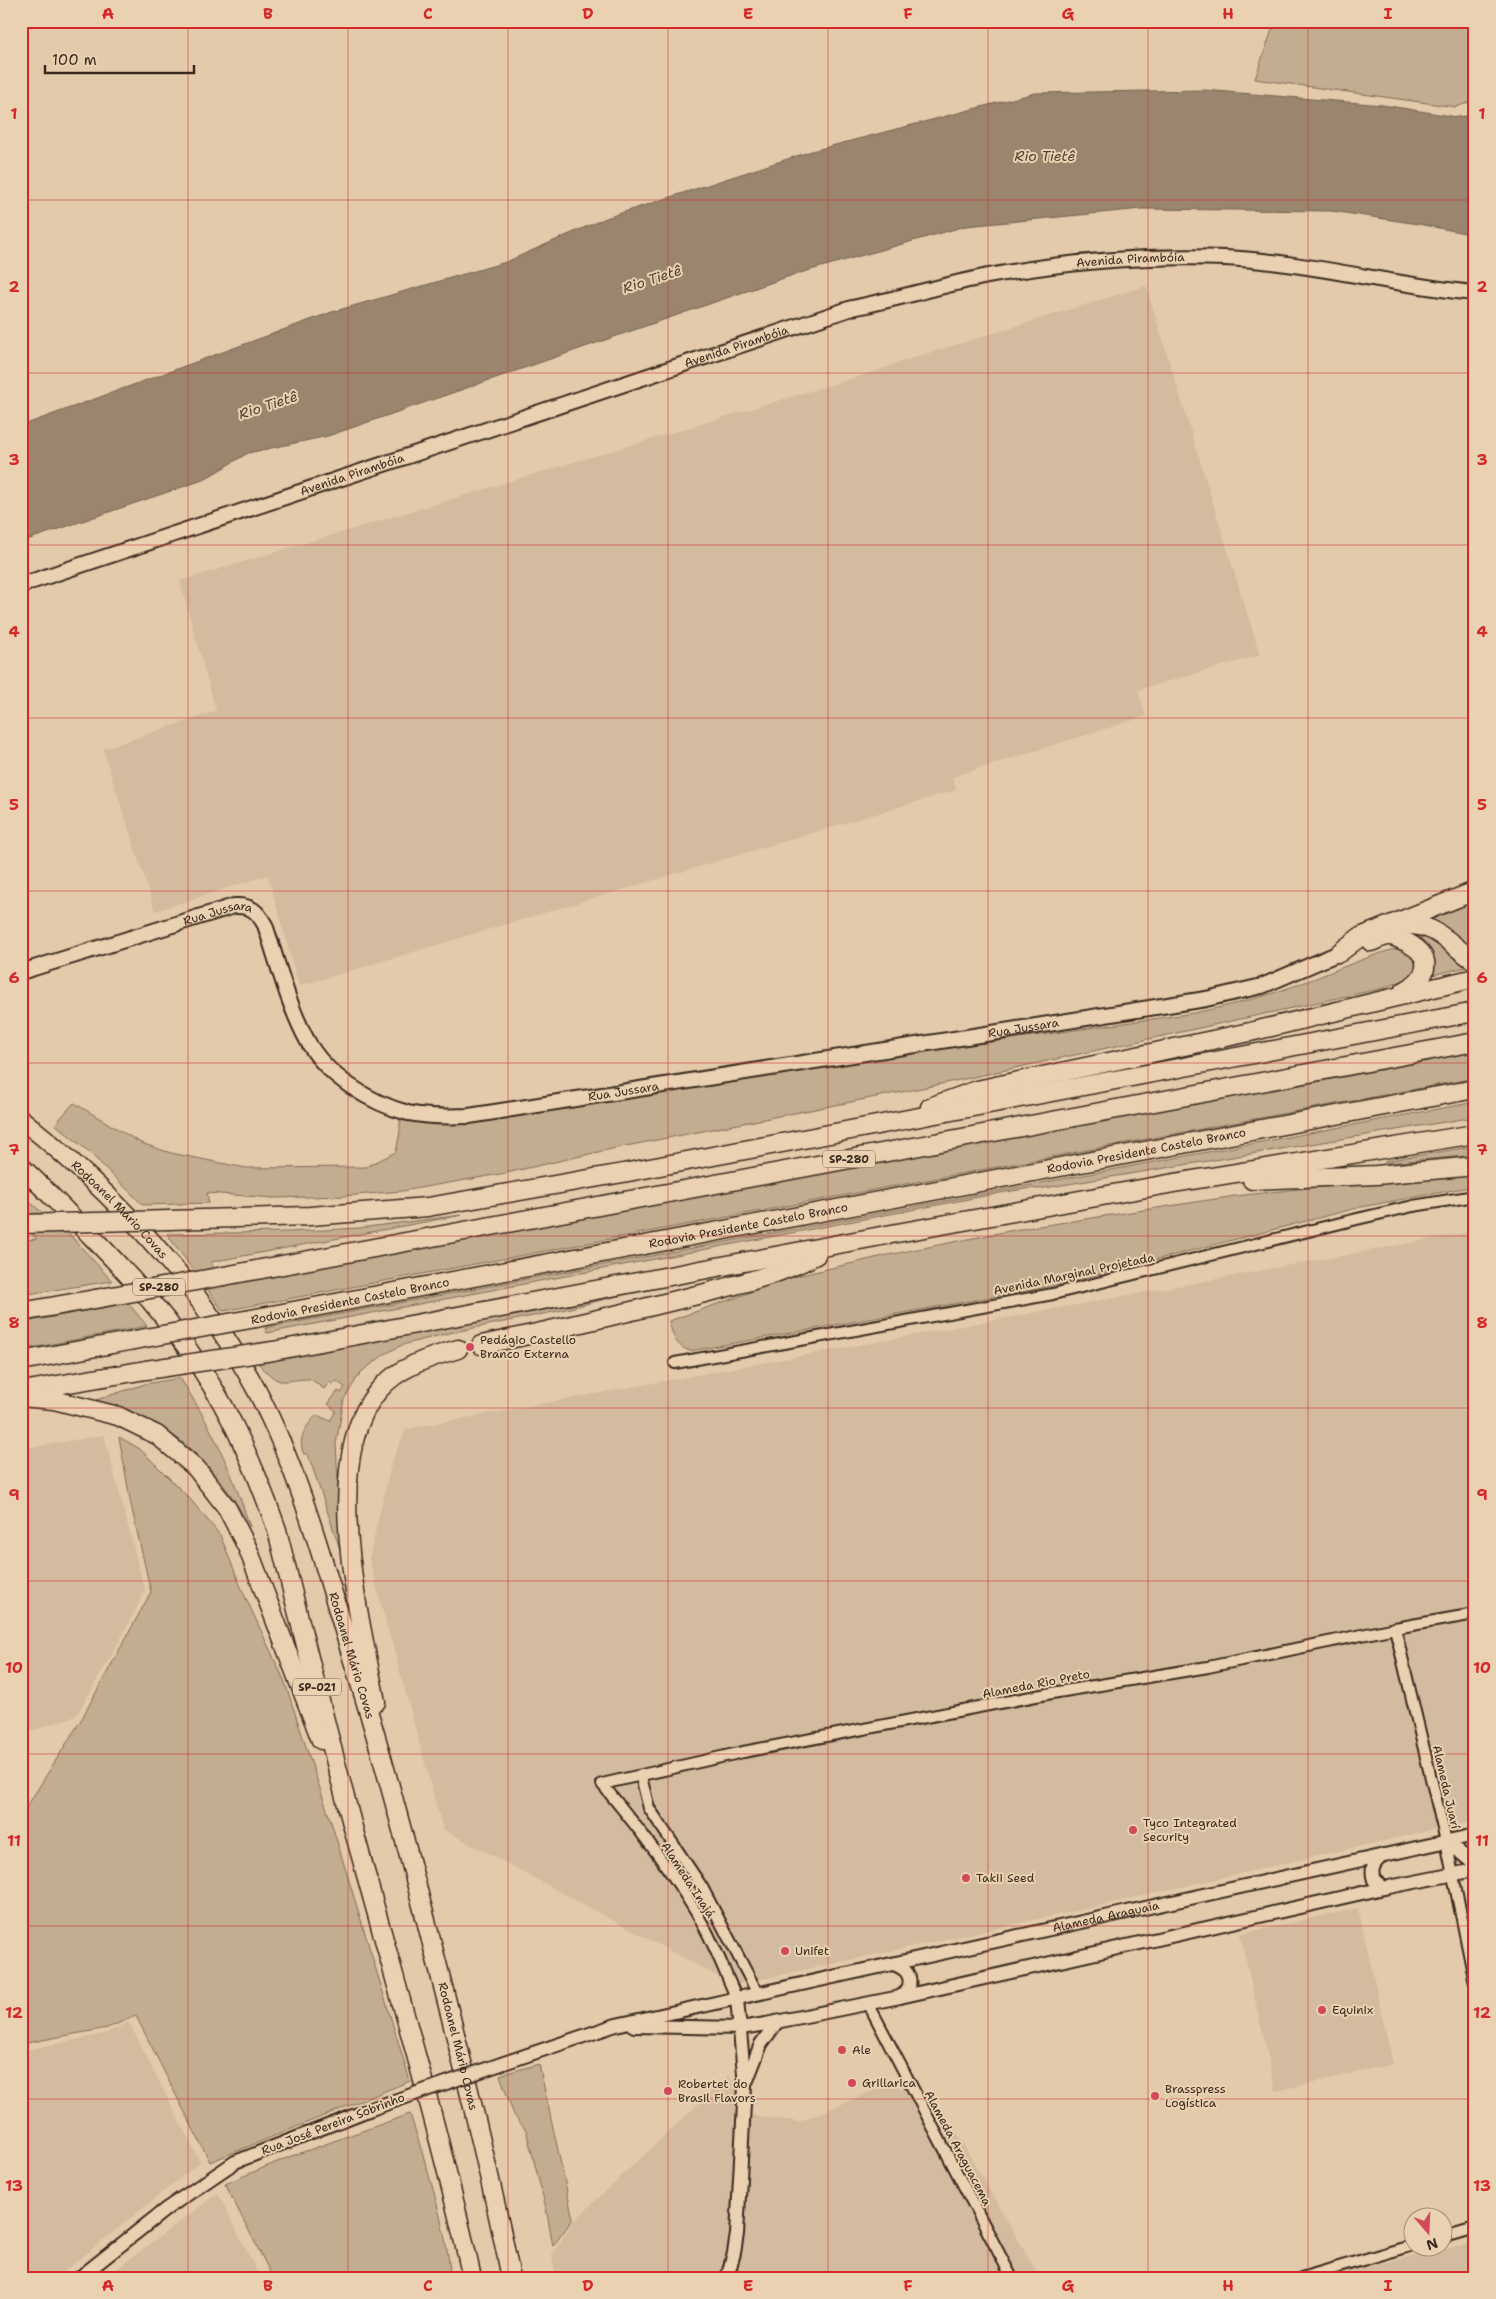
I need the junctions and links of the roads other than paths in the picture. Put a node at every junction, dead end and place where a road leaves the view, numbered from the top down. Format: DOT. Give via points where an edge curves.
graph roads {
  1 [pos="1475,293"];
  2 [pos="21,585"];
  3 [pos="1475,891"];
  4 [pos="1387,926"];
  5 [pos="1340,953"];
  6 [pos="1475,961"];
  7 [pos="21,972"];
  8 [pos="1475,978"];
  9 [pos="1394,996"];
  10 [pos="1475,1012"];
  11 [pos="1475,1024"];
  12 [pos="1475,1042"];
  13 [pos="1298,1045"];
  14 [pos="1475,1089"];
  15 [pos="21,1119"];
  16 [pos="895,1122"];
  17 [pos="1475,1134"];
  18 [pos="1475,1166"];
  19 [pos="21,1167"];
  20 [pos="1174,1183"];
  21 [pos="1475,1196"];
  22 [pos="21,1224"];
  23 [pos="835,1245"];
  24 [pos="21,1312"];
  25 [pos="481,1345"];
  26 [pos="458,1349"];
  27 [pos="21,1361"];
  28 [pos="676,1363"];
  29 [pos="21,1391"];
  30 [pos="21,1397"];
  31 [pos="1475,1614"];
  32 [pos="1395,1628"];
  33 [pos="641,1777"];
  34 [pos="390,1779"];
  35 [pos="602,1784"];
  36 [pos="350,1819"];
  37 [pos="1475,1835"];
  38 [pos="1446,1841"];
  39 [pos="1383,1855"];
  40 [pos="1355,1861"];
  41 [pos="1475,1865"];
  42 [pos="1475,1870"];
  43 [pos="1452,1875"];
  44 [pos="1384,1888"];
  45 [pos="1360,1894"];
  46 [pos="893,1964"];
  47 [pos="1475,1983"];
  48 [pos="758,1994"];
  49 [pos="900,1997"];
  50 [pos="737,1999"];
  51 [pos="868,2003"];
  52 [pos="777,2022"];
  53 [pos="616,2025"];
  54 [pos="741,2028"];
  55 [pos="745,2085"];
  56 [pos="1475,2228"];
  57 [pos="1454,2234"];
  58 [pos="1404,2248"];
  59 [pos="79,2278"];
  60 [pos="472,2278"];
  61 [pos="511,2278"];
  62 [pos="727,2278"];
  63 [pos="1012,2278"];
  64 [pos="1301,2278"];
  1 -- 2 [label="main road, Avenida Pirambóia" via="1280,262 1223,258 1124,260 987,276 852,308"];
  3 -- 4 [label="highway"];
  4 -- 5 [label="highway" via="1360,937"];
  4 -- 6 [label="highway" via="1415,924 1434,930"];
  5 -- 7 [label="main road, Rua Jussara" via="1262,986 1206,999 469,1116 435,1117 407,1112 367,1096 320,1059 300,1025 266,925 249,907 234,906"];
  5 -- 9 [label="highway" via="1388,936 1416,948 1426,965 1423,974 1410,988"];
  8 -- 9 [label="highway"];
  9 -- 16 [label="highway" via="1250,1032 977,1090"];
  10 -- 13 [label="highway"];
  11 -- 13 [label="highway" via="1338,1044"];
  12 -- 24 [label="highway, SP-280, bridge"];
  13 -- 16 [label="highway"];
  14 -- 27 [label="highway, Rodovia Presidente Castelo Branco, bridge"];
  15 -- 34 [label="highway, Rodoanel Mário Covas / SP-021" via="108,1195 156,1245 228,1343 256,1390 301,1490"];
  16 -- 22 [label="highway, bridge" via="428,1206 310,1216"];
  17 -- 20 [label="highway"];
  18 -- 20 [label="highway" via="1376,1175"];
  19 -- 36 [label="highway, SP-021" via="101,1246 163,1316 214,1390 240,1437 277,1530"];
  20 -- 23 [label="highway"];
  21 -- 28 [label="street, Avenida Marginal Projetada" via="1367,1216 1053,1294"];
  23 -- 25 [label="highway" via="802,1262 726,1287 616,1316"];
  23 -- 29 [label="highway, bridge" via="273,1351"];
  26 -- 34 [label="highway" via="419,1362 390,1379 362,1415 352,1447 347,1509 349,1549"];
  30 -- 36 [label="highway" via="54,1400 118,1416 157,1435 196,1468 227,1508 248,1549"];
  31 -- 32 [label="street, Alameda Rio Preto"];
  32 -- 33 [label="street, Alameda Rio Preto" via="1208,1667 743,1752"];
  32 -- 38 [label="street, Alameda Juarí"];
  33 -- 35 [label="street, Alameda Rio Preto"];
  33 -- 48 [label="street, Alameda Inajá" via="649,1808 702,1887"];
  34 -- 61 [label="highway, Rodoanel Mário Covas / SP-021" via="476,2115"];
  35 -- 50 [label="street, Alameda Inajá" via="650,1844 689,1901"];
  36 -- 60 [label="highway, SP-021" via="407,2020"];
  37 -- 38 [label="street, Alameda Araguaia"];
  38 -- 39 [label="street, Alameda Araguaia"];
  38 -- 41 [label="street"];
  38 -- 43 [label="street, Alameda Juarí"];
  39 -- 40 [label="street, Alameda Araguaia"];
  39 -- 44 [label="street" via="1375,1861 1372,1870 1374,1880"];
  40 -- 45 [label="street" via="1366,1877 1365,1888"];
  40 -- 46 [label="street, Alameda Araguaia"];
  42 -- 43 [label="street"];
  43 -- 44 [label="street"];
  43 -- 47 [label="street, Alameda Juarí"];
  44 -- 45 [label="street"];
  45 -- 49 [label="street"];
  46 -- 48 [label="street, Alameda Araguaia"];
  46 -- 49 [label="street" via="904,1969 910,1978 908,1990"];
  48 -- 50 [label="street, Alameda Araguaia"];
  49 -- 51 [label="street"];
  50 -- 53 [label="street, Rua José Pereira Sobrinho"];
  50 -- 54 [label="street"];
  51 -- 52 [label="street"];
  51 -- 63 [label="street, Alameda Araguacema"];
  52 -- 54 [label="street"];
  52 -- 55 [label="street" via="761,2044"];
  53 -- 54 [label="street, Rua José Pereira Sobrinho"];
  53 -- 59 [label="street, Rua José Pereira Sobrinho, bridge" via="372,2109 235,2162 166,2209"];
  54 -- 55 [label="street"];
  55 -- 62 [label="street" via="737,2234"];
  56 -- 57 [label="street"];
  58 -- 64 [label="street"];
}
